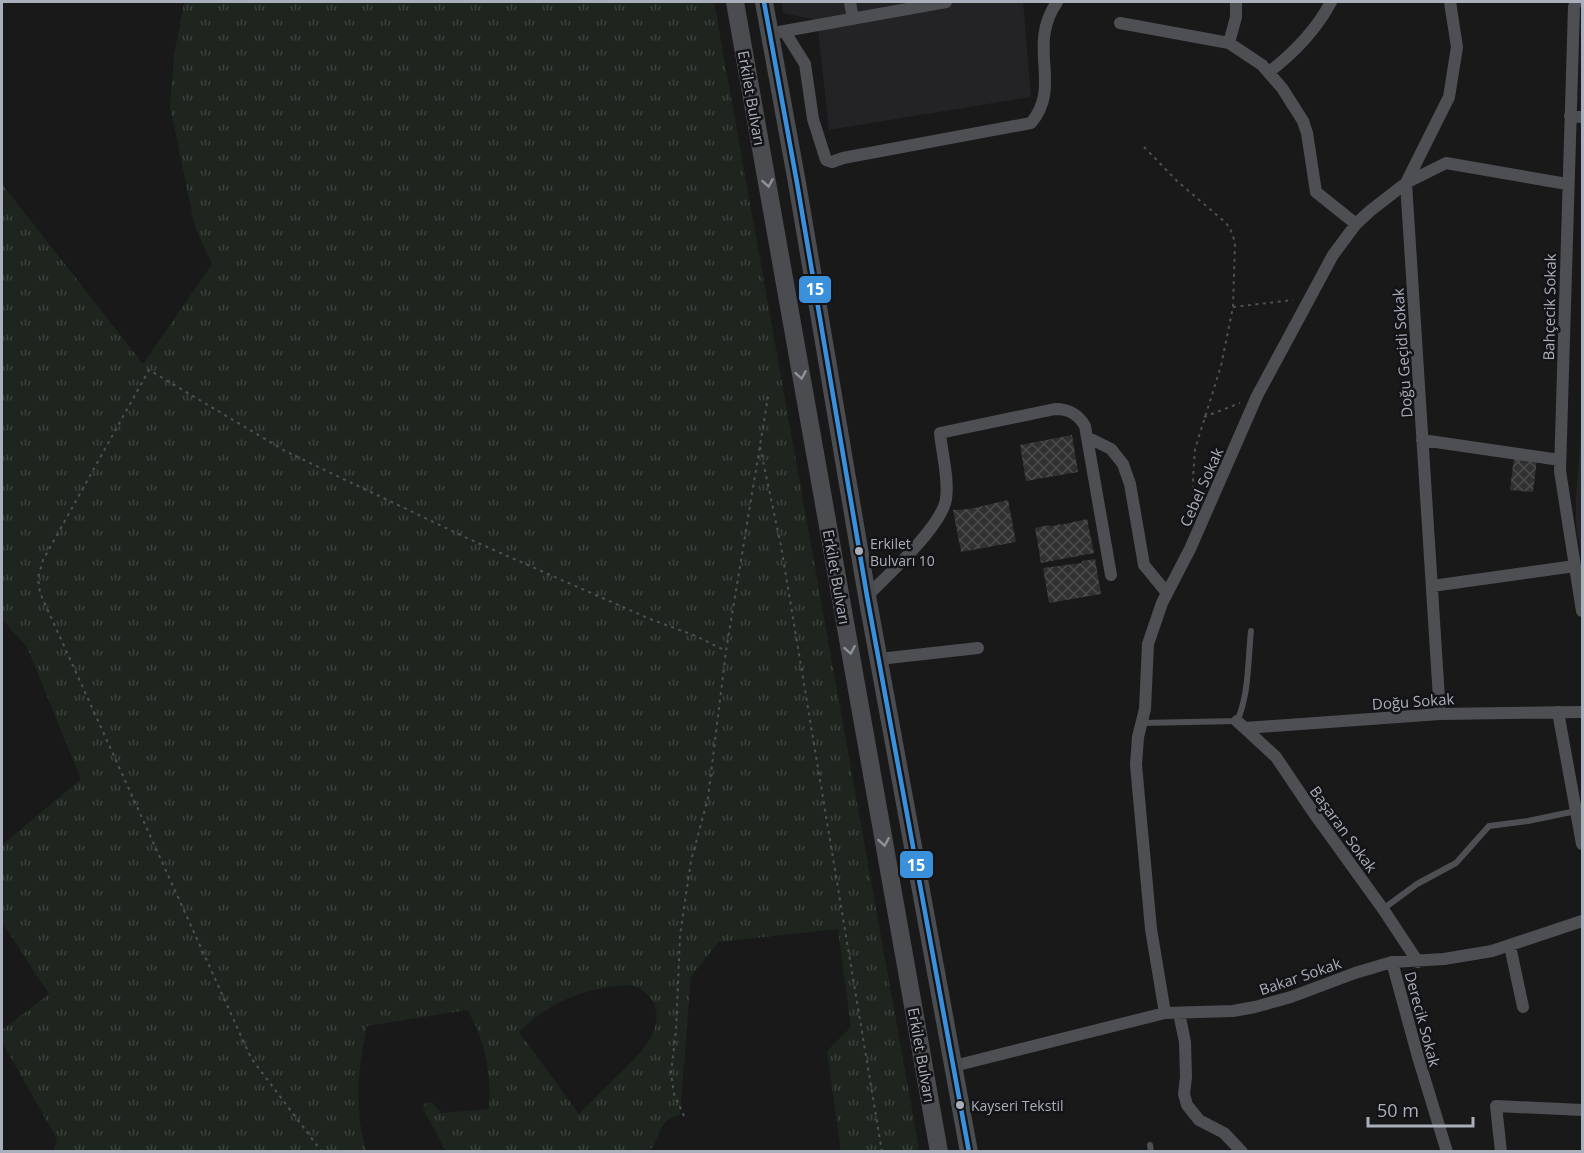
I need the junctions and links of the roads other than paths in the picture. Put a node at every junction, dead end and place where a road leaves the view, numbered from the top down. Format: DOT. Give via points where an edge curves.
graph roads {
  1 [pos="735,2"];
  2 [pos="764,2"];
  3 [pos="850,2"];
  4 [pos="946,2"];
  5 [pos="1057,2"];
  6 [pos="1236,2"];
  7 [pos="1331,2"];
  8 [pos="1450,2"];
  9 [pos="1576,2"];
  10 [pos="853,19"];
  11 [pos="1120,23"];
  12 [pos="777,33"];
  13 [pos="1229,43"];
  14 [pos="1269,72"];
  15 [pos="1576,116"];
  16 [pos="1406,183"];
  17 [pos="1567,184"];
  18 [pos="1356,224"];
  19 [pos="1087,437"];
  20 [pos="1422,440"];
  21 [pos="1560,460"];
  22 [pos="1575,566"];
  23 [pos="1111,575"];
  24 [pos="1432,586"];
  25 [pos="1167,592"];
  26 [pos="867,596"];
  27 [pos="1582,612"];
  28 [pos="1251,631"];
  29 [pos="978,648"];
  30 [pos="879,659"];
  31 [pos="1558,712"];
  32 [pos="1582,712"];
  33 [pos="1440,714"];
  34 [pos="1140,723"];
  35 [pos="1241,725"];
  36 [pos="1576,811"];
  37 [pos="1582,844"];
  38 [pos="1383,909"];
  39 [pos="1582,921"];
  40 [pos="1510,946"];
  41 [pos="1392,962"];
  42 [pos="1418,962"];
  43 [pos="1523,1007"];
  44 [pos="1165,1013"];
  45 [pos="1179,1013"];
  46 [pos="954,1066"];
  47 [pos="1582,1110"];
  48 [pos="939,1152"];
  49 [pos="969,1152"];
  50 [pos="1242,1152"];
  51 [pos="1447,1152"];
  52 [pos="1501,1152"];
  1 -- 48 [label="main road, Erkilet Bulvarı, one-way"];
  2 -- 12 [label="main road, Erkilet Bulvarı"];
  3 -- 10 [label="street"];
  4 -- 10 [label="street"];
  5 -- 12 [label="street" via="1042,39 1046,94 1032,123 832,162 826,160 813,119 805,64"];
  6 -- 13 [label="street"];
  7 -- 14 [label="street" via="1297,48"];
  8 -- 16 [label="street" via="1457,47 1449,97"];
  9 -- 15 [label="street, Bahçecik Sokak"];
  10 -- 12 [label="street"];
  11 -- 13 [label="street"];
  12 -- 26 [label="main road, Erkilet Bulvarı" via="797,183"];
  13 -- 14 [label="street"];
  14 -- 18 [label="street" via="1303,121 1316,192"];
  15 -- 17 [label="street, Bahçecik Sokak"];
  16 -- 17 [label="street, Cebel Sokak" via="1446,163"];
  16 -- 18 [label="street, Cebel Sokak"];
  16 -- 20 [label="street, Doğu Geçidi Sokak"];
  17 -- 21 [label="street, Bahçecik Sokak"];
  18 -- 25 [label="street, Cebel Sokak" via="1333,255 1257,396"];
  19 -- 23 [label="street"];
  19 -- 25 [label="street" via="1111,449 1123,464 1144,565"];
  19 -- 26 [label="street" via="1082,420 1060,409 939,434 946,483 943,509 933,527"];
  20 -- 21 [label="street"];
  20 -- 24 [label="street, Doğu Geçidi Sokak"];
  21 -- 22 [label="street, Bahçecik Sokak"];
  22 -- 24 [label="street"];
  22 -- 27 [label="street, Bahçecik Sokak"];
  24 -- 33 [label="street, Doğu Geçidi Sokak"];
  25 -- 34 [label="street, Cebel Sokak" via="1148,644 1145,709"];
  26 -- 30 [label="main road, Erkilet Bulvarı"];
  28 -- 35 [label="lane"];
  29 -- 30 [label="street"];
  30 -- 46 [label="main road, Erkilet Bulvarı"];
  31 -- 32 [label="street, Doğu Sokak"];
  31 -- 33 [label="street, Doğu Sokak"];
  31 -- 36 [label="street"];
  33 -- 35 [label="street, Doğu Sokak"];
  34 -- 35 [label="lane"];
  34 -- 44 [label="street, Cebel Sokak" via="1136,765 1151,929"];
  35 -- 38 [label="street, Başaran Sokak" via="1276,757"];
  36 -- 37 [label="street"];
  36 -- 38 [label="lane" via="1489,826 1456,863 1417,884"];
  38 -- 42 [label="street, Başaran Sokak"];
  39 -- 40 [label="street, Bakar Sokak"];
  40 -- 42 [label="street, Bakar Sokak"];
  40 -- 43 [label="street"];
  41 -- 42 [label="street, Bakar Sokak"];
  41 -- 45 [label="street, Bakar Sokak" via="1255,1007"];
  41 -- 51 [label="street, Derecik Sokak"];
  44 -- 45 [label="street, Bakar Sokak"];
  44 -- 46 [label="street, Bakar Sokak"];
  45 -- 50 [label="street" via="1185,1042 1187,1106 1199,1120 1224,1133"];
  46 -- 49 [label="main road, Erkilet Bulvarı"];
  47 -- 52 [label="street" via="1496,1106"];
}
